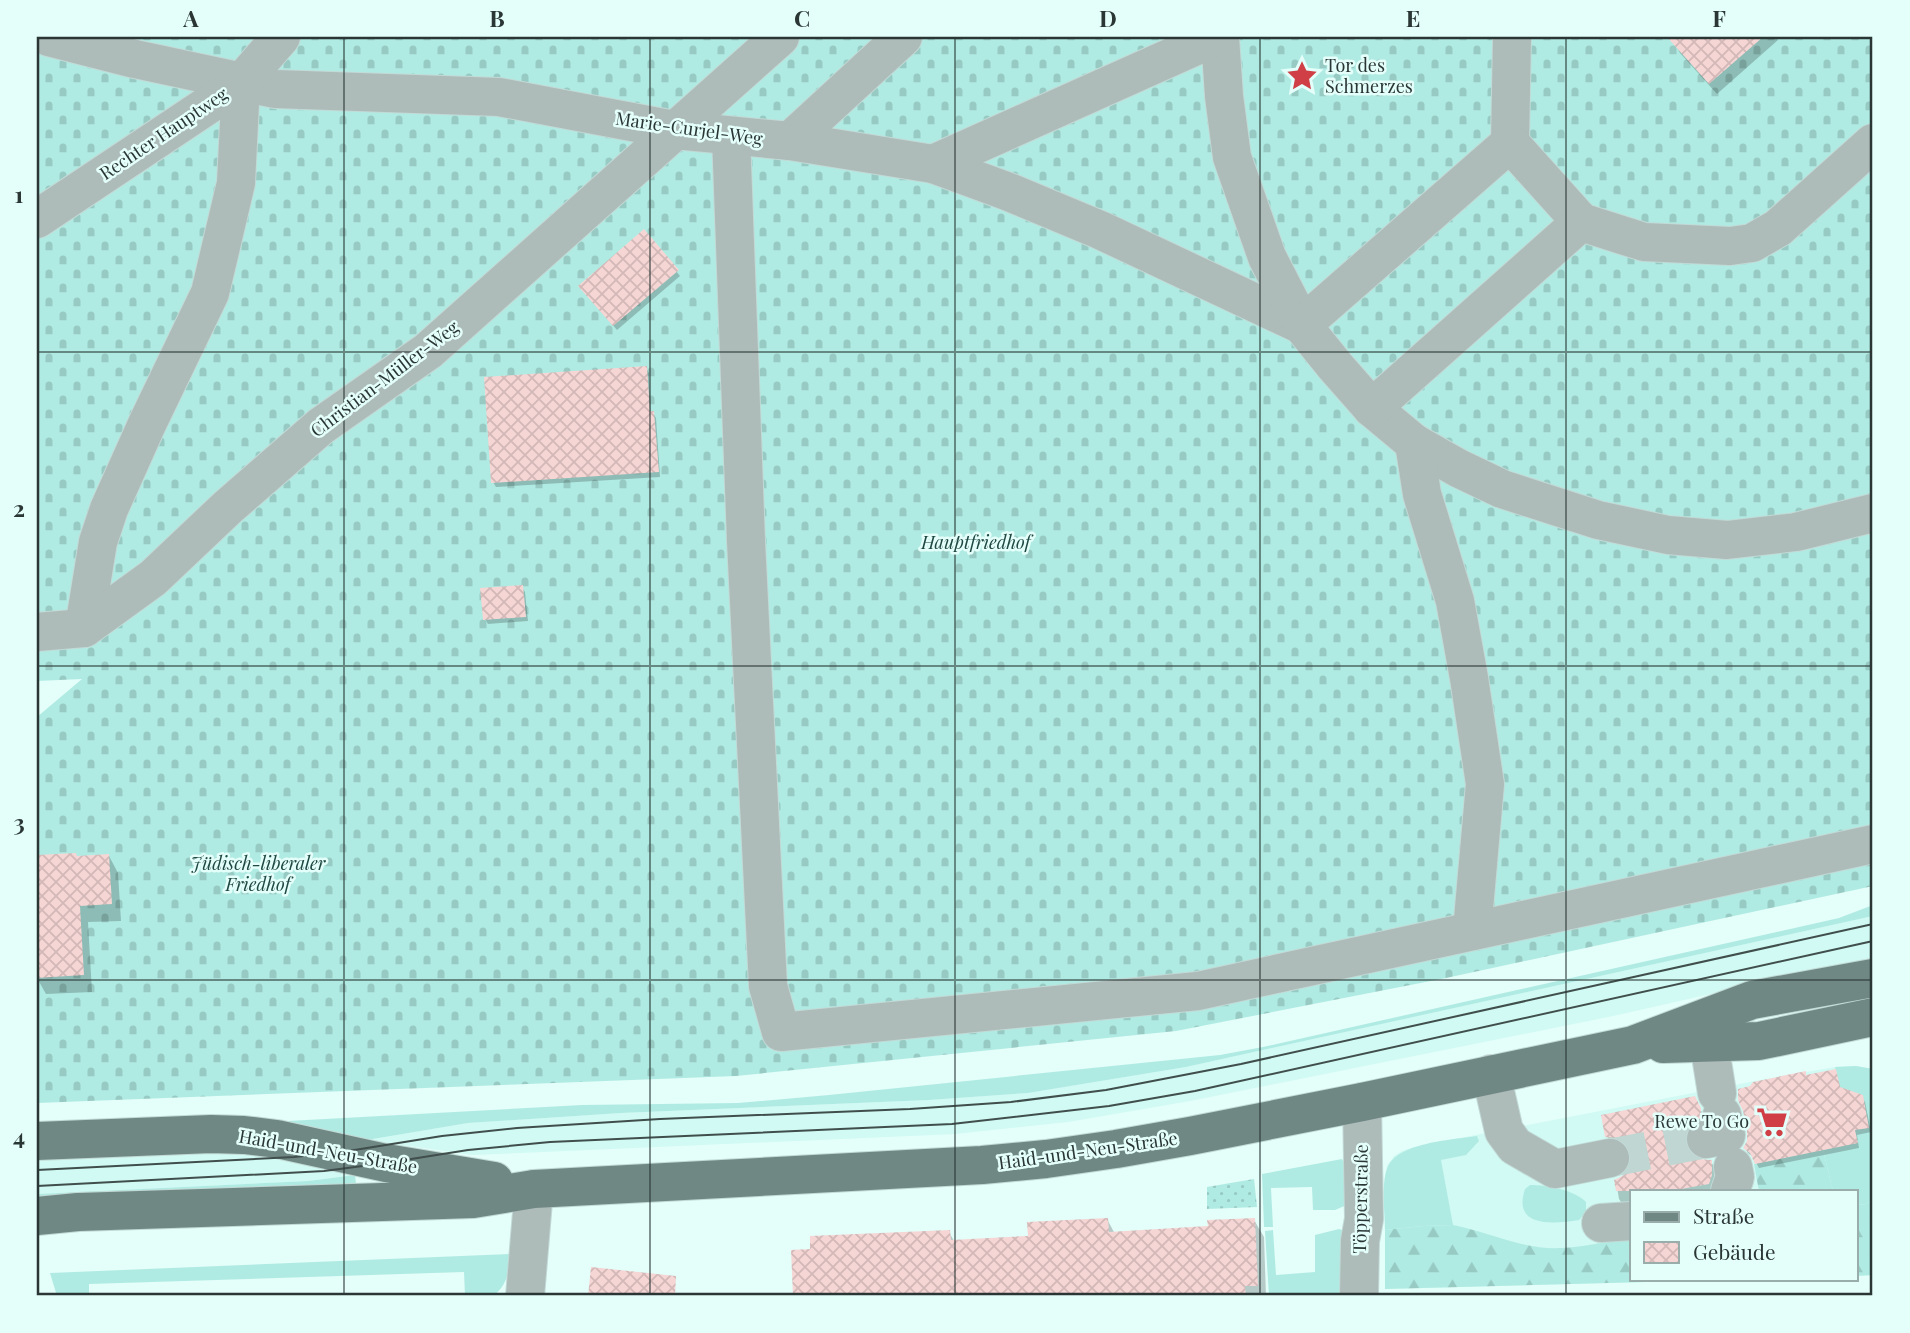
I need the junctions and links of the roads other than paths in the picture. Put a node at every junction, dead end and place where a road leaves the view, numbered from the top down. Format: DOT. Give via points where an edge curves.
graph roads {
  1 [pos="49,37"];
  2 [pos="281,37"];
  3 [pos="779,37"];
  4 [pos="903,37"];
  5 [pos="1218,37"];
  6 [pos="1512,37"];
  7 [pos="241,83"];
  8 [pos="674,131"];
  9 [pos="731,136"];
  10 [pos="790,141"];
  11 [pos="1510,143"];
  12 [pos="1873,143"];
  13 [pos="933,164"];
  14 [pos="37,219"];
  15 [pos="1581,222"];
  16 [pos="1302,325"];
  17 [pos="1372,408"];
  18 [pos="1414,443"];
  19 [pos="1873,513"];
  20 [pos="84,628"];
  21 [pos="37,632"];
  22 [pos="1873,844"];
  23 [pos="1472,931"];
  24 [pos="1873,978"];
  25 [pos="1873,1017"];
  26 [pos="1815,1029"];
  27 [pos="1873,1038"];
  28 [pos="1709,1043"];
  29 [pos="1633,1045"];
  30 [pos="1491,1074"];
  31 [pos="1362,1102"];
  32 [pos="1715,1116"];
  33 [pos="37,1141"];
  34 [pos="1609,1158"];
  35 [pos="534,1189"];
  36 [pos="37,1216"];
  37 [pos="525,1296"];
  38 [pos="1359,1296"];
  1 -- 7 [label="street, Marie-Curjel-Weg"];
  2 -- 7 [label="street, Rechter Hauptweg"];
  3 -- 8 [label="street, Christian-Müller-Weg"];
  4 -- 10 [label="street"];
  5 -- 13 [label="street"];
  5 -- 16 [label="street" via="1233,157 1267,257"];
  6 -- 11 [label="street"];
  7 -- 8 [label="street, Marie-Curjel-Weg" via="275,89 499,97"];
  7 -- 14 [label="street, Rechter Hauptweg"];
  7 -- 20 [label="street" via="236,183 210,293 109,509"];
  8 -- 9 [label="street, Marie-Curjel-Weg"];
  8 -- 20 [label="street, Christian-Müller-Weg" via="428,351 321,426 153,578"];
  9 -- 10 [label="street, Marie-Curjel-Weg"];
  9 -- 23 [label="street" via="768,986 781,1031 1198,991"];
  10 -- 13 [label="street, Marie-Curjel-Weg"];
  11 -- 15 [label="street"];
  11 -- 16 [label="street"];
  12 -- 15 [label="street" via="1778,228 1752,243 1644,242"];
  13 -- 16 [label="street, Marie-Curjel-Weg" via="1100,230"];
  15 -- 17 [label="street"];
  16 -- 17 [label="street"];
  17 -- 18 [label="street"];
  18 -- 19 [label="street" via="1502,488 1598,520 1668,536 1727,540 1796,532"];
  18 -- 23 [label="street" via="1422,494 1454,601 1485,784"];
  20 -- 21 [label="street"];
  22 -- 23 [label="street"];
  24 -- 29 [label="main road, Haid-und-Neu-Straße" via="1752,1000"];
  25 -- 26 [label="main road, Haid-und-Neu-Straße"];
  26 -- 27 [label="main road"];
  26 -- 28 [label="main road, Haid-und-Neu-Straße" via="1759,1041"];
  28 -- 29 [label="main road, Haid-und-Neu-Straße"];
  28 -- 32 [label="street"];
  29 -- 30 [label="main road, Haid-und-Neu-Straße"];
  30 -- 31 [label="main road, Haid-und-Neu-Straße"];
  30 -- 34 [label="street" via="1504,1131 1515,1146 1555,1169"];
  31 -- 35 [label="main road, Haid-und-Neu-Straße" via="1046,1159"];
  31 -- 38 [label="street, Töpperstraße" via="1364,1219"];
  33 -- 35 [label="main road, Haid-und-Neu-Straße" via="244,1135"];
  35 -- 36 [label="main road, Haid-und-Neu-Straße" via="473,1199"];
  35 -- 37 [label="street"];
}
